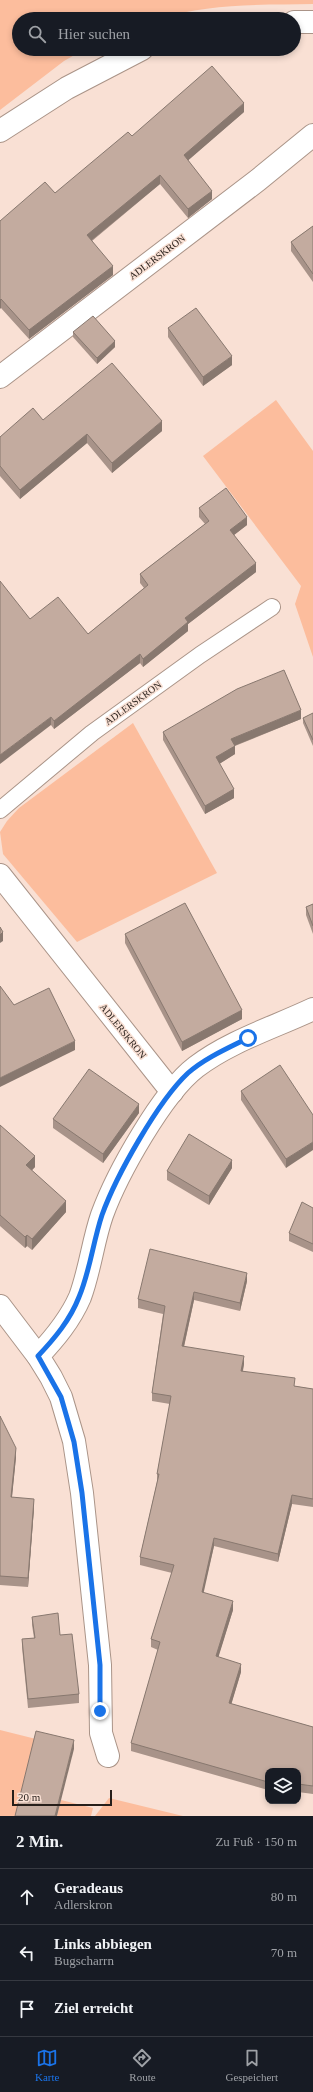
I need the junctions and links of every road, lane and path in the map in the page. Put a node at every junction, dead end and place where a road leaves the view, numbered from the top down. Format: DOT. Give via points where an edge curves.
graph roads {
  1 [pos="301,22"];
  2 [pos="313,22"];
  3 [pos="129,56"];
  4 [pos="0,131"];
  5 [pos="313,135"];
  6 [pos="0,377"];
  7 [pos="272,607"];
  8 [pos="0,810"];
  9 [pos="0,875"];
  10 [pos="313,1009"];
  11 [pos="172,1092"];
  12 [pos="0,1306"];
  13 [pos="38,1356"];
  14 [pos="108,1756"];
  1 -- 2 [label="street"];
  3 -- 4 [label="street" via="67,88"];
  5 -- 6 [label="street, ADLERSKRON" via="252,185"];
  7 -- 8 [label="lane, ADLERSKRON" via="92,733"];
  9 -- 11 [label="street, ADLERSKRON"];
  10 -- 11 [label="street" via="209,1058 188,1074"];
  11 -- 13 [label="street" via="143,1135 112,1191 102,1216 76,1305 61,1330"];
  12 -- 13 [label="street"];
  13 -- 14 [label="street" via="61,1397 74,1442 100,1657 101,1733"];
}
